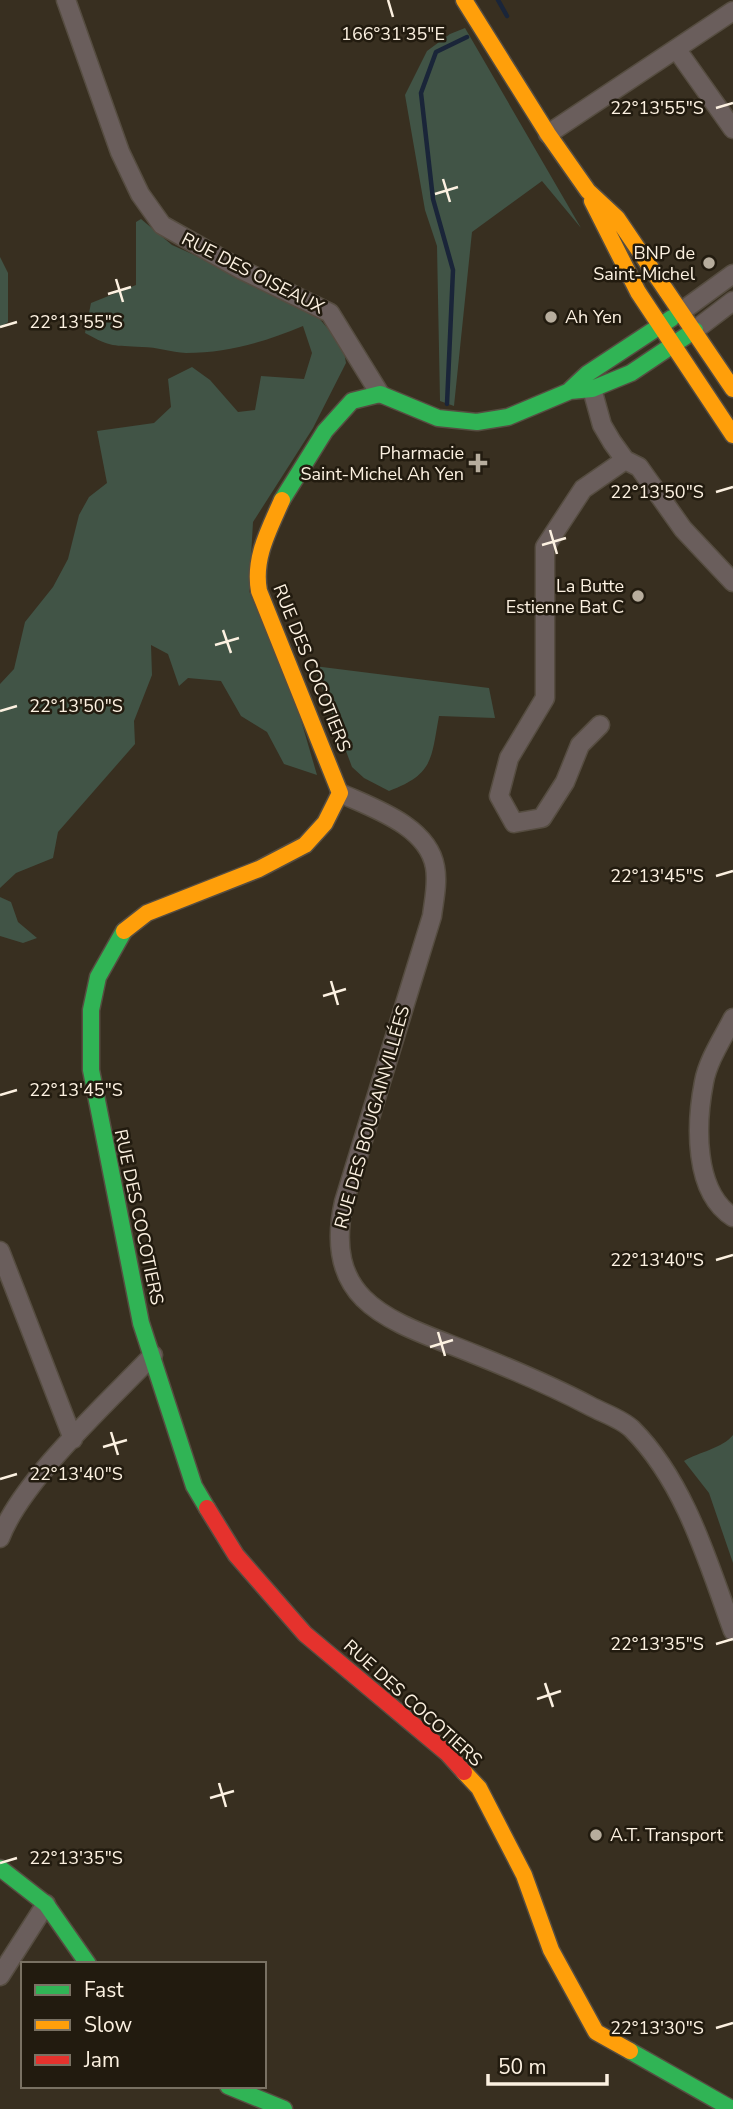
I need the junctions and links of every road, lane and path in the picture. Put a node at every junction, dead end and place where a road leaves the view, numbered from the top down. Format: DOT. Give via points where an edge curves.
graph roads {
  1 [pos="66,0"];
  2 [pos="464,0"];
  3 [pos="733,11"];
  4 [pos="677,50"];
  5 [pos="733,129"];
  6 [pos="548,134"];
  7 [pos="588,191"];
  8 [pos="733,274"];
  9 [pos="733,301"];
  10 [pos="682,311"];
  11 [pos="660,327"];
  12 [pos="695,330"];
  13 [pos="672,347"];
  14 [pos="592,389"];
  15 [pos="733,389"];
  16 [pos="570,391"];
  17 [pos="380,394"];
  18 [pos="733,435"];
  19 [pos="625,460"];
  20 [pos="733,582"];
  21 [pos="600,725"];
  22 [pos="340,793"];
  23 [pos="733,1018"];
  24 [pos="733,1217"];
  25 [pos="0,1251"];
  26 [pos="153,1355"];
  27 [pos="73,1439"];
  28 [pos="0,1538"];
  29 [pos="733,1631"];
  30 [pos="0,1868"];
  31 [pos="46,1904"];
  32 [pos="87,1962"];
  33 [pos="0,1976"];
  34 [pos="233,2088"];
  35 [pos="284,2109"];
  36 [pos="732,2109"];
  1 -- 17 [label="street, RUE DES OISEAUX" via="120,152 140,194 162,225 330,313"];
  2 -- 6 [label="street"];
  3 -- 4 [label="street"];
  4 -- 5 [label="street"];
  4 -- 6 [label="street"];
  6 -- 7 [label="street"];
  7 -- 10 [label="street" via="617,218"];
  7 -- 11 [label="street" via="611,247"];
  8 -- 10 [label="street"];
  9 -- 12 [label="street"];
  10 -- 11 [label="street"];
  10 -- 12 [label="street"];
  11 -- 13 [label="street"];
  11 -- 16 [label="street" via="587,374"];
  12 -- 13 [label="street"];
  12 -- 15 [label="street"];
  13 -- 14 [label="street" via="631,373"];
  13 -- 18 [label="street"];
  14 -- 16 [label="street"];
  14 -- 19 [label="street" via="602,425"];
  16 -- 17 [label="street" via="508,416 477,422 426,415"];
  17 -- 22 [label="street, RUE DES COCOTIERS" via="352,401 325,431 286,489 256,574"];
  19 -- 20 [label="street" via="639,467 683,529"];
  19 -- 21 [label="street" via="583,489 545,548 545,698 509,758 499,796 514,823 542,818 565,782 580,745"];
  22 -- 26 [label="street, RUE DES COCOTIERS" via="325,823 305,845 235,879 146,913 127,927 97,977 91,1010 91,1070 141,1323"];
  22 -- 29 [label="street, RUE DES BOUGAINVILLÉES" via="396,819 420,839 433,859 436,878 432,916 339,1224 338,1245 346,1273 366,1301 385,1316 545,1382 631,1427 655,1454 677,1493"];
  23 -- 24 [label="street" via="704,1081 699,1127 704,1177 723,1210"];
  25 -- 27 [label="street"];
  26 -- 27 [label="street"];
  26 -- 36 [label="street, RUE DES COCOTIERS" via="194,1486 236,1555 305,1634 447,1753 479,1788 524,1875 551,1950 596,2032"];
  27 -- 28 [label="street" via="21,1501"];
  30 -- 31 [label="street"];
  31 -- 32 [label="street"];
  31 -- 33 [label="street"];
  34 -- 35 [label="street"];
}
